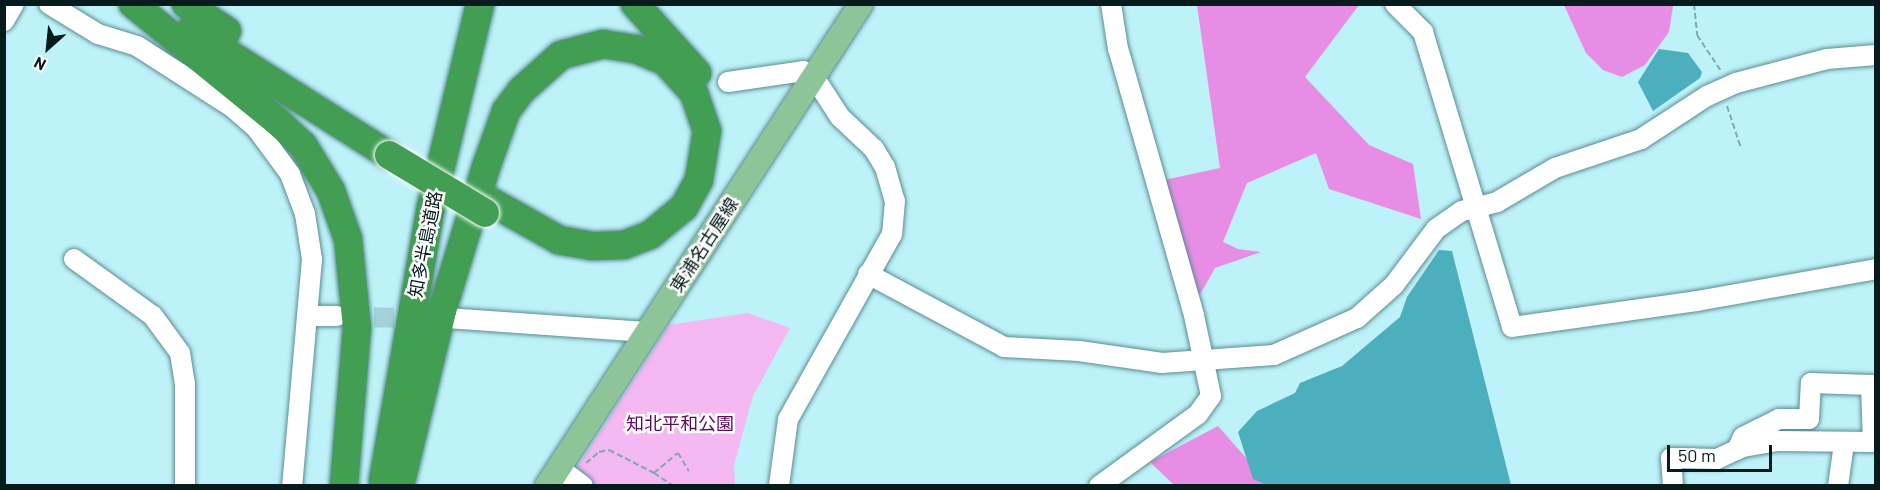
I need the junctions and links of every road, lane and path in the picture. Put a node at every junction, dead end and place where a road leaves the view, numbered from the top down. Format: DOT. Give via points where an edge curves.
graph roads {
  1 [pos="14,4"];
  2 [pos="49,4"];
  3 [pos="186,4"];
  4 [pos="460,4"];
  5 [pos="480,4"];
  6 [pos="634,4"];
  7 [pos="861,4"];
  8 [pos="1111,4"];
  9 [pos="1395,4"];
  10 [pos="134,5"];
  11 [pos="4,21"];
  12 [pos="1875,56"];
  13 [pos="814,77"];
  14 [pos="728,82"];
  15 [pos="392,148"];
  16 [pos="486,207"];
  17 [pos="1475,207"];
  18 [pos="74,259"];
  19 [pos="1875,269"];
  20 [pos="868,274"];
  21 [pos="309,316"];
  22 [pos="337,316"];
  23 [pos="446,318"];
  24 [pos="647,332"];
  25 [pos="1203,363"];
  26 [pos="1874,442"];
  27 [pos="1844,444"];
  28 [pos="1737,450"];
  29 [pos="689,471"];
  30 [pos="654,473"];
  31 [pos="564,479"];
  32 [pos="185,486"];
  33 [pos="292,486"];
  34 [pos="344,486"];
  35 [pos="363,486"];
  36 [pos="382,486"];
  37 [pos="400,486"];
  38 [pos="673,486"];
  39 [pos="779,486"];
  40 [pos="1099,486"];
  41 [pos="1673,486"];
  42 [pos="1838,486"];
  1 -- 11 [label="street"];
  2 -- 21 [label="street" via="98,34 137,46 171,66 257,129 290,174 305,214 312,259"];
  3 -- 15 [label="highway"];
  4 -- 35 [label="highway, 知多半島道路" via="413,200"];
  5 -- 36 [label="highway, 知多半島道路" via="429,218"];
  6 -- 16 [label="highway" via="688,60 712,97 721,145 719,168 707,200 686,226 662,242 641,251 597,258 551,249"];
  7 -- 13 [label="main road, 東浦名古屋線"];
  8 -- 25 [label="street" via="1118,49"];
  9 -- 17 [label="street" via="1423,32"];
  10 -- 15 [label="highway" via="190,29"];
  10 -- 34 [label="highway" via="303,145 331,191 348,239 357,327"];
  12 -- 17 [label="street" via="1827,59 1736,82 1641,139 1555,168 1497,202"];
  13 -- 14 [label="street" via="803,70"];
  13 -- 20 [label="street" via="840,117 863,136 885,167 895,201 892,234"];
  13 -- 24 [label="main road, 東浦名古屋線"];
  15 -- 16 [label="highway, bridge"];
  16 -- 37 [label="highway" via="559,240 592,246 624,245 650,235 684,207 699,180 707,131 694,93 666,63 636,49 603,44 561,55 522,90 506,111 442,311"];
  17 -- 19 [label="street" via="1512,327 1697,301"];
  17 -- 25 [label="street" via="1436,229 1394,285 1357,318 1274,354"];
  18 -- 32 [label="street" via="153,316 180,353"];
  20 -- 25 [label="street" via="1004,347 1079,351 1162,363"];
  20 -- 39 [label="street" via="788,419"];
  21 -- 22 [label="street"];
  21 -- 33 [label="street"];
  23 -- 24 [label="street"];
  24 -- 31 [label="main road, 東浦名古屋線"];
  25 -- 40 [label="street" via="1210,384 1206,405"];
  26 -- 27 [label="street"];
  26 -- 28 [label="street" via="1871,385 1811,383 1809,419 1779,420 1743,437"];
  27 -- 28 [label="street" via="1776,441"];
  27 -- 42 [label="street"];
  28 -- 41 [label="street" via="1717,459 1671,458"];
  29 -- 30 [label="path" via="678,453"];
  30 -- 31 [label="path" via="609,450 599,452"];
  30 -- 38 [label="path"];
}
